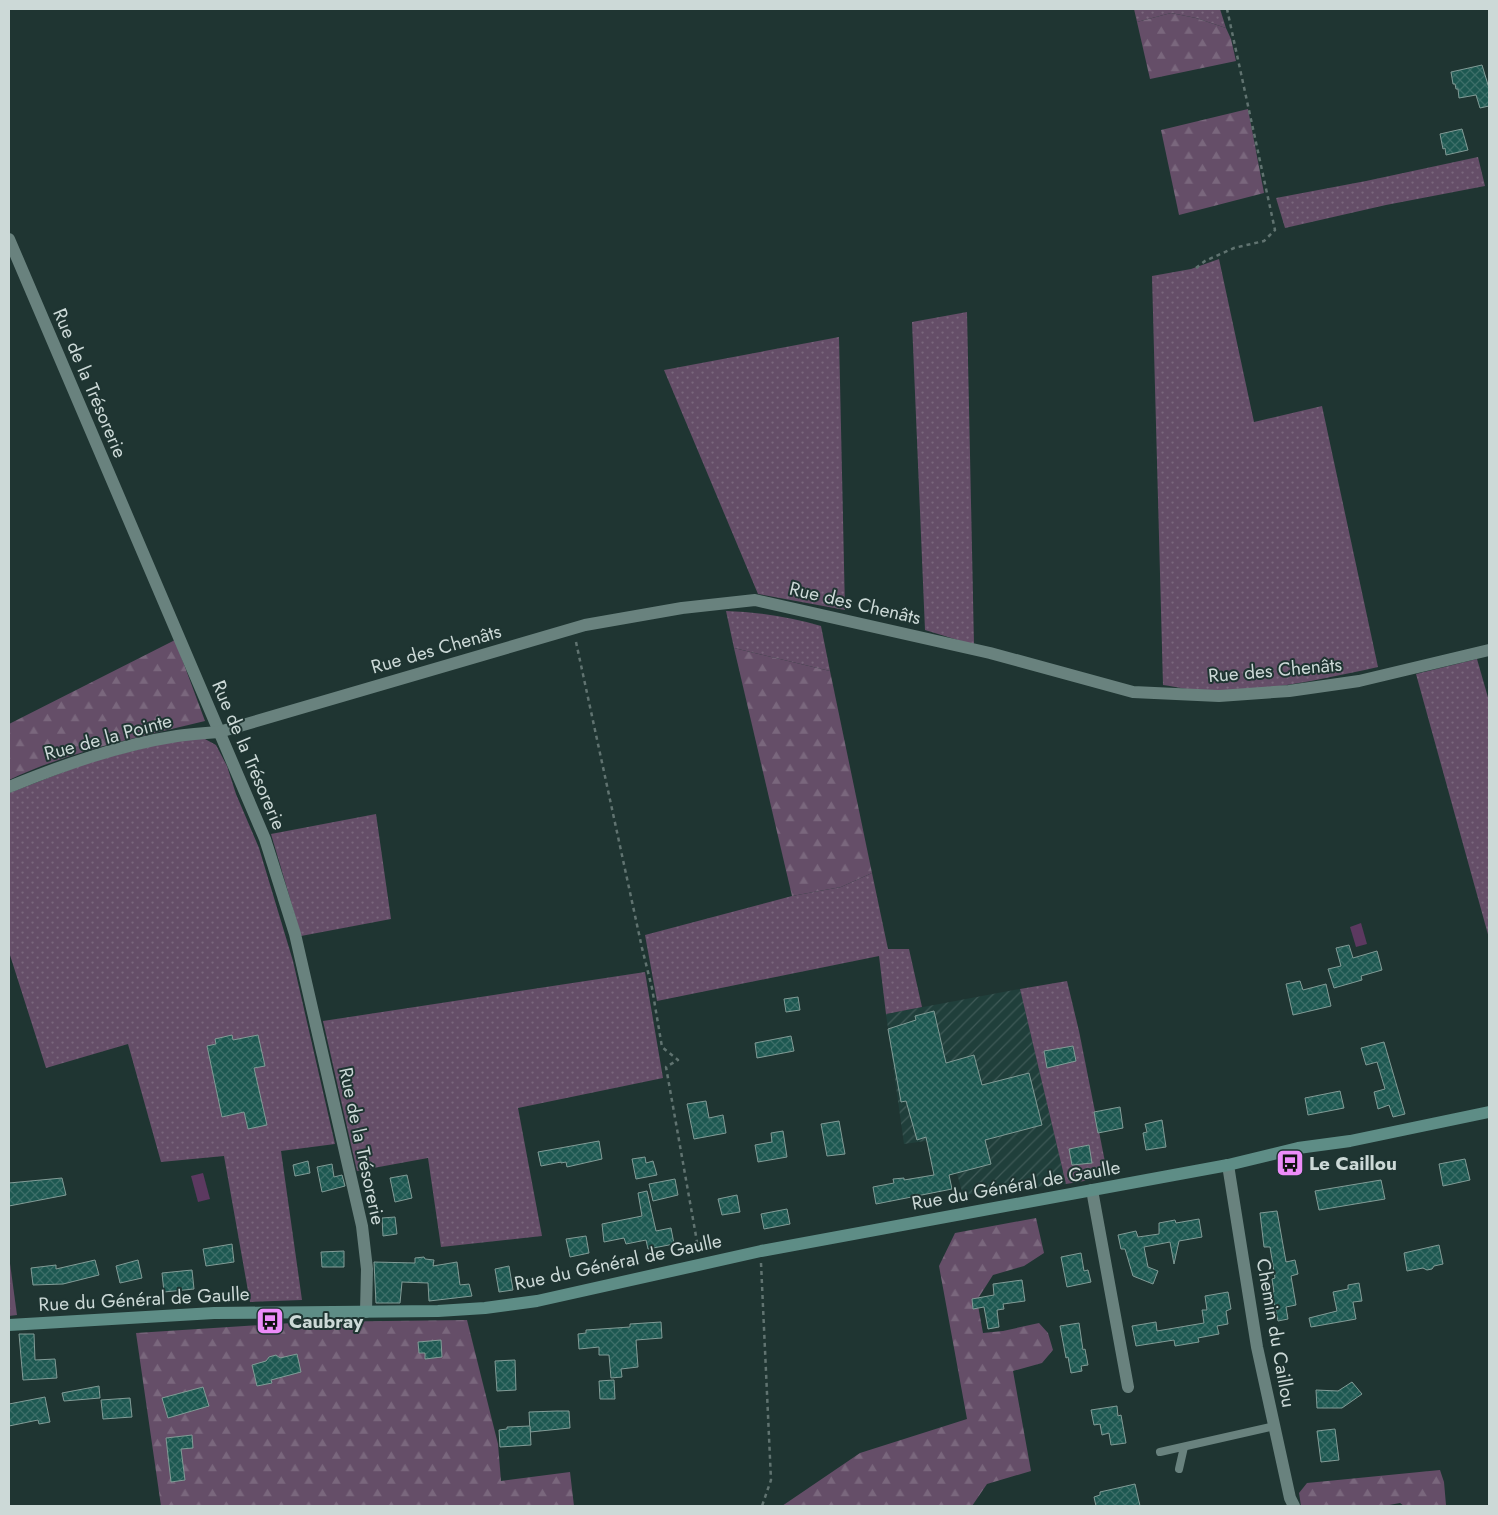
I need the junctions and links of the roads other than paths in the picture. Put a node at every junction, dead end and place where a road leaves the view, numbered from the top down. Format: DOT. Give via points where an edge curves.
graph roads {
  1 [pos="9,239"];
  2 [pos="1489,650"];
  3 [pos="219,732"];
  4 [pos="9,787"];
  5 [pos="1489,1112"];
  6 [pos="1228,1165"];
  7 [pos="1092,1190"];
  8 [pos="366,1312"];
  9 [pos="9,1325"];
  10 [pos="1128,1386"];
  11 [pos="1275,1426"];
  12 [pos="1184,1447"];
  13 [pos="1160,1452"];
  14 [pos="1179,1468"];
  15 [pos="1294,1506"];
  1 -- 3 [label="street, Rue de la Trésorerie"];
  2 -- 3 [label="street, Rue des Chenâts" via="1358,681 1289,692 1219,696 1133,692 990,653 755,600 682,608 573,628"];
  3 -- 4 [label="street, Rue de la Pointe" via="176,736 110,752 50,770"];
  3 -- 8 [label="street, Rue de la Trésorerie" via="264,839 295,934 362,1226"];
  5 -- 6 [label="main road, Rue du Général de Gaulle" via="1350,1141 1298,1148"];
  6 -- 7 [label="main road, Rue du Général de Gaulle"];
  6 -- 11 [label="street, Chemin du Caillou" via="1257,1347"];
  7 -- 8 [label="main road, Rue du Général de Gaulle" via="761,1251 537,1300 485,1308"];
  7 -- 10 [label="street"];
  8 -- 9 [label="main road, Rue du Général de Gaulle" via="214,1313"];
  11 -- 12 [label="lane"];
  11 -- 15 [label="street, Chemin du Caillou"];
  12 -- 13 [label="lane"];
  12 -- 14 [label="lane"];
}
